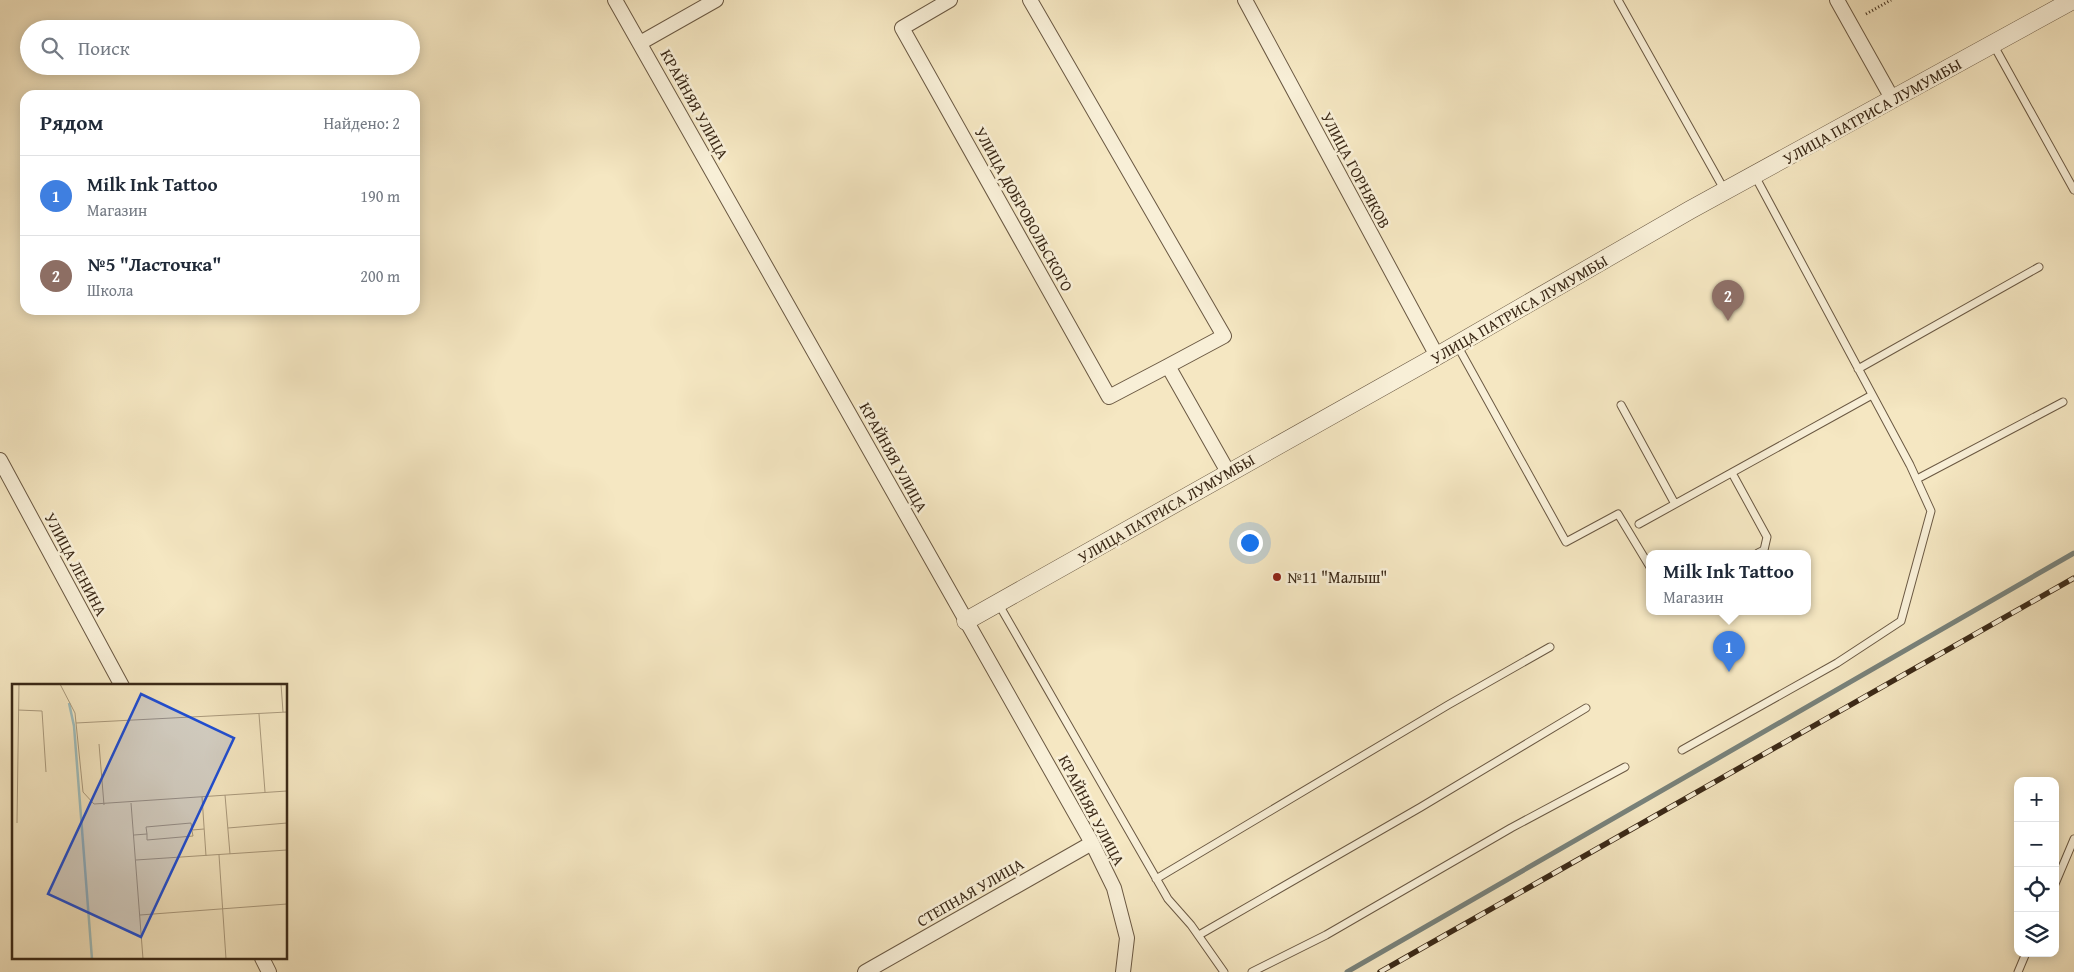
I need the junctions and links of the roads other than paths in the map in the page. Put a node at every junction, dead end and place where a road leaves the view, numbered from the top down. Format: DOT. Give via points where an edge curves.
graph roads {
  1 [pos="615,0"];
  2 [pos="716,0"];
  3 [pos="950,0"];
  4 [pos="1030,0"];
  5 [pos="1245,0"];
  6 [pos="1618,0"];
  7 [pos="1837,0"];
  8 [pos="2073,0"];
  9 [pos="640,43"];
  10 [pos="1993,44"];
  11 [pos="1893,100"];
  12 [pos="1754,175"];
  13 [pos="2074,190"];
  14 [pos="1725,191"];
  15 [pos="2039,267"];
  16 [pos="1456,345"];
  17 [pos="1437,356"];
  18 [pos="1168,366"];
  19 [pos="1858,368"];
  20 [pos="1872,395"];
  21 [pos="2064,402"];
  22 [pos="1621,404"];
  23 [pos="0,460"];
  24 [pos="1228,472"];
  25 [pos="1732,473"];
  26 [pos="1917,480"];
  27 [pos="1675,504"];
  28 [pos="1639,524"];
  29 [pos="1764,550"];
  30 [pos="1646,560"];
  31 [pos="998,603"];
  32 [pos="966,621"];
  33 [pos="1550,647"];
  34 [pos="121,684"];
  35 [pos="1586,708"];
  36 [pos="1682,750"];
  37 [pos="1625,767"];
  38 [pos="2074,839"];
  39 [pos="1092,843"];
  40 [pos="2059,875"];
  41 [pos="1156,879"];
  42 [pos="1198,935"];
  43 [pos="2024,957"];
  44 [pos="263,960"];
  45 [pos="269,972"];
  46 [pos="865,972"];
  47 [pos="1123,972"];
  48 [pos="1224,972"];
  49 [pos="1252,972"];
  50 [pos="2018,972"];
  1 -- 9 [label="street, КРАЙНЯЯ УЛИЦА"];
  2 -- 9 [label="street"];
  3 -- 18 [label="street, УЛИЦА ДОБРОВОЛЬСКОГО" via="902,28 1109,397"];
  4 -- 18 [label="street, УЛИЦА ДОБРОВОЛЬСКОГО" via="1224,336"];
  5 -- 17 [label="street, УЛИЦА ГОРНЯКОВ"];
  6 -- 14 [label="lane"];
  7 -- 11 [label="street"];
  8 -- 10 [label="street, УЛИЦА ПАТРИСА ЛУМУМБЫ"];
  9 -- 32 [label="street, КРАЙНЯЯ УЛИЦА"];
  10 -- 11 [label="street, УЛИЦА ПАТРИСА ЛУМУМБЫ"];
  10 -- 13 [label="lane"];
  11 -- 12 [label="street, УЛИЦА ПАТРИСА ЛУМУМБЫ"];
  12 -- 14 [label="street, УЛИЦА ПАТРИСА ЛУМУМБЫ"];
  12 -- 19 [label="lane"];
  14 -- 16 [label="street, УЛИЦА ПАТРИСА ЛУМУМБЫ"];
  15 -- 19 [label="lane"];
  16 -- 17 [label="street, УЛИЦА ПАТРИСА ЛУМУМБЫ"];
  16 -- 30 [label="lane" via="1566,542 1618,514"];
  17 -- 24 [label="street, УЛИЦА ПАТРИСА ЛУМУМБЫ"];
  18 -- 24 [label="street"];
  19 -- 20 [label="lane"];
  20 -- 25 [label="lane"];
  20 -- 26 [label="lane"];
  21 -- 26 [label="lane"];
  22 -- 27 [label="lane"];
  23 -- 34 [label="street, УЛИЦА ЛЕНИНА"];
  24 -- 31 [label="street, УЛИЦА ПАТРИСА ЛУМУМБЫ"];
  25 -- 27 [label="lane"];
  25 -- 29 [label="lane" via="1767,537"];
  26 -- 36 [label="lane" via="1931,511 1901,621 1837,664"];
  27 -- 28 [label="lane"];
  31 -- 32 [label="street, УЛИЦА ПАТРИСА ЛУМУМБЫ"];
  31 -- 41 [label="lane"];
  32 -- 39 [label="street, КРАЙНЯЯ УЛИЦА"];
  33 -- 41 [label="lane"];
  35 -- 42 [label="lane"];
  37 -- 49 [label="lane" via="1511,828 1326,935"];
  38 -- 40 [label="lane"];
  39 -- 46 [label="street, СТЕПНАЯ УЛИЦА"];
  39 -- 47 [label="street, КРАЙНЯЯ УЛИЦА" via="1114,888 1127,938"];
  41 -- 42 [label="lane"];
  42 -- 48 [label="lane"];
  43 -- 50 [label="lane"];
  44 -- 45 [label="street"];
}
